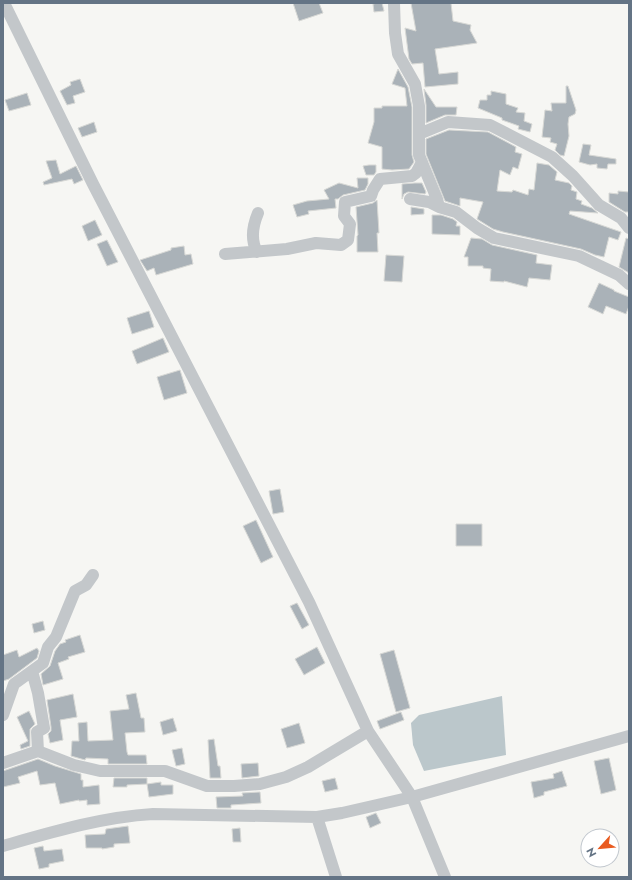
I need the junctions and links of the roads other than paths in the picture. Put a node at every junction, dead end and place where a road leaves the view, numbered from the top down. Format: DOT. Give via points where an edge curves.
graph roads {
  1 [pos="394,3"];
  2 [pos="4,5"];
  3 [pos="419,134"];
  4 [pos="422,162"];
  5 [pos="410,199"];
  6 [pos="439,207"];
  7 [pos="258,213"];
  8 [pos="629,228"];
  9 [pos="257,252"];
  10 [pos="225,254"];
  11 [pos="629,284"];
  12 [pos="93,576"];
  13 [pos="32,671"];
  14 [pos="3,715"];
  15 [pos="368,730"];
  16 [pos="629,736"];
  17 [pos="38,751"];
  18 [pos="3,763"];
  19 [pos="412,797"];
  20 [pos="317,817"];
  21 [pos="3,846"];
  22 [pos="336,877"];
  23 [pos="445,877"];
  1 -- 3 [label="street" via="398,54 415,84 419,106"];
  2 -- 15 [label="street" via="93,184 309,602"];
  3 -- 4 [label="street" via="419,155"];
  3 -- 8 [label="street" via="448,122 490,125 552,157 599,205 621,218"];
  4 -- 6 [label="street"];
  4 -- 9 [label="street" via="412,176 380,179 371,196 345,202 344,216 350,224 348,240 341,246 316,243 298,248"];
  5 -- 6 [label="street" via="430,202"];
  6 -- 11 [label="street" via="456,212 494,238 579,256 619,275"];
  7 -- 9 [label="street" via="253,234"];
  9 -- 10 [label="street"];
  12 -- 13 [label="street" via="86,585 75,591 43,663"];
  13 -- 14 [label="street" via="14,684"];
  13 -- 17 [label="street" via="44,728 37,732"];
  15 -- 17 [label="street" via="301,770 260,784 234,786 208,786 165,771 100,771 74,765"];
  15 -- 19 [label="street"];
  16 -- 19 [label="street"];
  17 -- 18 [label="street"];
  19 -- 20 [label="street"];
  19 -- 23 [label="street"];
  20 -- 21 [label="street" via="135,815 61,830"];
  20 -- 22 [label="street"];
}
